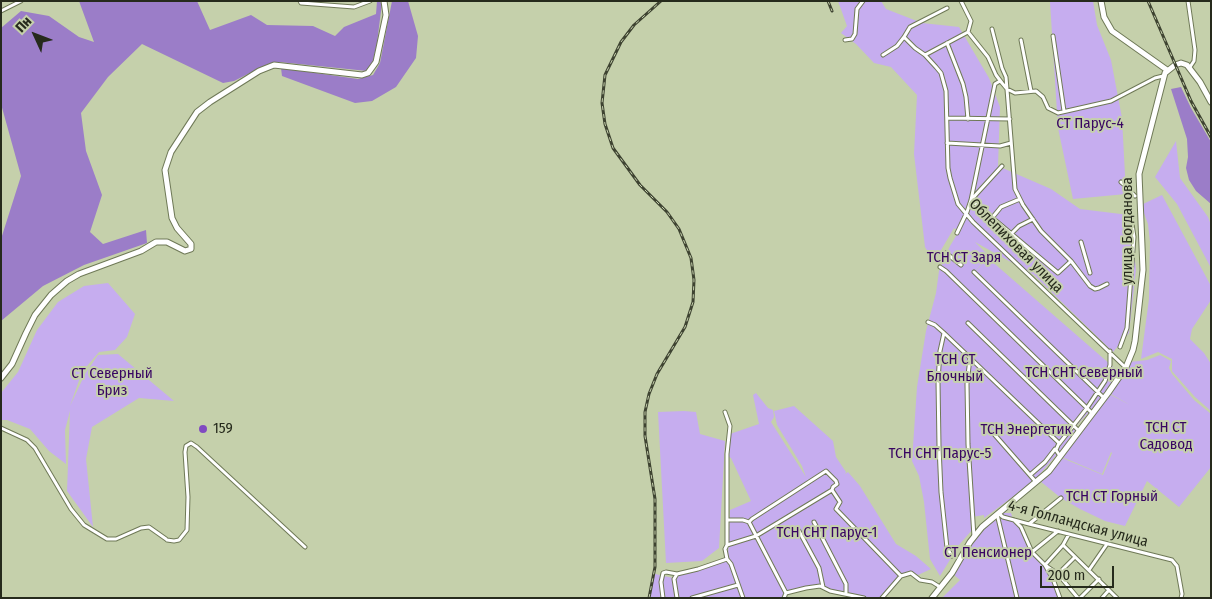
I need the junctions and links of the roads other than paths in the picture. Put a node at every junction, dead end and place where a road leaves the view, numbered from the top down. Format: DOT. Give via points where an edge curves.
graph roads {
  1 [pos="21,1"];
  2 [pos="300,1"];
  3 [pos="370,1"];
  4 [pos="863,1"];
  5 [pos="961,1"];
  6 [pos="1101,1"];
  7 [pos="1188,1"];
  8 [pos="384,2"];
  9 [pos="947,8"];
  10 [pos="1,11"];
  11 [pos="992,29"];
  12 [pos="968,30"];
  13 [pos="1053,36"];
  14 [pos="904,37"];
  15 [pos="846,40"];
  16 [pos="1021,40"];
  17 [pos="947,43"];
  18 [pos="925,54"];
  19 [pos="883,55"];
  20 [pos="1190,67"];
  21 [pos="1167,70"];
  22 [pos="1163,76"];
  23 [pos="1000,81"];
  24 [pos="1007,89"];
  25 [pos="1030,91"];
  26 [pos="1211,102"];
  27 [pos="1064,111"];
  28 [pos="947,118"];
  29 [pos="1010,119"];
  30 [pos="968,120"];
  31 [pos="987,120"];
  32 [pos="947,143"];
  33 [pos="1011,143"];
  34 [pos="981,146"];
  35 [pos="1002,166"];
  36 [pos="1121,182"];
  37 [pos="1127,187"];
  38 [pos="1135,196"];
  39 [pos="1020,199"];
  40 [pos="971,200"];
  41 [pos="966,215"];
  42 [pos="992,218"];
  43 [pos="1033,219"];
  44 [pos="957,233"];
  45 [pos="1011,234"];
  46 [pos="1081,242"];
  47 [pos="946,253"];
  48 [pos="1071,261"];
  49 [pos="961,265"];
  50 [pos="940,267"];
  51 [pos="974,272"];
  52 [pos="1090,273"];
  53 [pos="1107,284"];
  54 [pos="928,322"];
  55 [pos="968,323"];
  56 [pos="944,333"];
  57 [pos="1120,347"];
  58 [pos="1110,352"];
  59 [pos="970,358"];
  60 [pos="1126,367"];
  61 [pos="1,378"];
  62 [pos="1098,393"];
  63 [pos="1104,398"];
  64 [pos="1087,408"];
  65 [pos="725,412"];
  66 [pos="1092,414"];
  67 [pos="1073,426"];
  68 [pos="1,428"];
  69 [pos="1079,431"];
  70 [pos="994,434"];
  71 [pos="1060,443"];
  72 [pos="1060,457"];
  73 [pos="1030,475"];
  74 [pos="1037,483"];
  75 [pos="832,490"];
  76 [pos="1061,498"];
  77 [pos="997,513"];
  78 [pos="727,520"];
  79 [pos="1014,520"];
  80 [pos="749,522"];
  81 [pos="814,522"];
  82 [pos="1029,524"];
  83 [pos="800,531"];
  84 [pos="1058,531"];
  85 [pos="1069,534"];
  86 [pos="756,536"];
  87 [pos="974,537"];
  88 [pos="727,544"];
  89 [pos="1107,544"];
  90 [pos="1063,545"];
  91 [pos="305,547"];
  92 [pos="1032,552"];
  93 [pos="952,556"];
  94 [pos="1075,557"];
  95 [pos="727,559"];
  96 [pos="1045,565"];
  97 [pos="1089,570"];
  98 [pos="677,574"];
  99 [pos="1058,574"];
  100 [pos="901,576"];
  101 [pos="1099,579"];
  102 [pos="738,585"];
  103 [pos="823,587"];
  104 [pos="940,588"];
  105 [pos="1109,590"];
  106 [pos="786,593"];
  107 [pos="846,593"];
  108 [pos="663,598"];
  109 [pos="677,598"];
  110 [pos="692,598"];
  111 [pos="743,598"];
  112 [pos="784,598"];
  113 [pos="864,598"];
  114 [pos="882,598"];
  115 [pos="932,598"];
  116 [pos="1017,598"];
  117 [pos="1060,598"];
  118 [pos="1079,598"];
  119 [pos="1102,598"];
  120 [pos="1117,598"];
  121 [pos="1181,598"];
  1 -- 10 [label="street"];
  2 -- 3 [label="street" via="301,4 354,7"];
  4 -- 15 [label="street" via="857,9 854,37"];
  5 -- 12 [label="street" via="971,21"];
  6 -- 21 [label="main road" via="1104,17 1112,31"];
  7 -- 20 [label="street" via="1195,50"];
  8 -- 61 [label="main road" via="386,15 376,62 368,73 362,75 274,65 258,70 197,112 171,152 165,170 174,223 191,244 191,249 185,251 167,242 156,242 66,281 35,315 10,367"];
  9 -- 14 [label="street" via="910,27"];
  11 -- 24 [label="street"];
  12 -- 17 [label="street"];
  12 -- 23 [label="street" via="988,56"];
  13 -- 27 [label="street"];
  14 -- 18 [label="street, Облепиховая улица"];
  14 -- 19 [label="street"];
  16 -- 25 [label="street"];
  17 -- 18 [label="street"];
  17 -- 30 [label="street" via="963,84"];
  18 -- 28 [label="street, Облепиховая улица" via="941,74 946,90"];
  20 -- 21 [label="main road" via="1181,63"];
  20 -- 26 [label="main road"];
  21 -- 22 [label="main road, улица Богданова"];
  22 -- 27 [label="street" via="1111,101"];
  22 -- 60 [label="main road, улица Богданова" via="1139,174 1143,270 1135,341"];
  23 -- 24 [label="street"];
  23 -- 31 [label="street" via="995,84"];
  24 -- 25 [label="street" via="1015,93"];
  24 -- 29 [label="street"];
  25 -- 27 [label="street" via="1040,93 1051,111"];
  28 -- 30 [label="street"];
  28 -- 32 [label="street, Облепиховая улица"];
  29 -- 31 [label="street"];
  29 -- 33 [label="street"];
  30 -- 31 [label="street"];
  31 -- 34 [label="street"];
  32 -- 34 [label="street"];
  32 -- 41 [label="street, Облепиховая улица" via="950,178 958,204"];
  33 -- 34 [label="street"];
  33 -- 39 [label="street"];
  34 -- 40 [label="street"];
  35 -- 40 [label="street"];
  36 -- 37 [label="street"];
  37 -- 38 [label="street"];
  37 -- 57 [label="street" via="1134,237 1127,328"];
  39 -- 42 [label="street" via="1002,207"];
  39 -- 43 [label="street"];
  40 -- 41 [label="street"];
  40 -- 42 [label="street"];
  41 -- 44 [label="street"];
  41 -- 58 [label="street, Облепиховая улица"];
  42 -- 45 [label="street"];
  43 -- 45 [label="street"];
  43 -- 48 [label="street"];
  45 -- 48 [label="street" via="1058,273"];
  46 -- 52 [label="street"];
  47 -- 49 [label="street"];
  48 -- 53 [label="street" via="1090,286 1095,289"];
  50 -- 64 [label="street"];
  51 -- 62 [label="street"];
  54 -- 56 [label="street"];
  55 -- 67 [label="street"];
  56 -- 59 [label="street"];
  56 -- 93 [label="street" via="938,381 939,455 947,548"];
  58 -- 60 [label="street, Облепиховая улица"];
  58 -- 62 [label="street" via="1108,375"];
  59 -- 71 [label="street"];
  59 -- 87 [label="street" via="968,452"];
  60 -- 63 [label="main road, улица Богданова"];
  62 -- 63 [label="street"];
  62 -- 64 [label="street"];
  63 -- 66 [label="main road, улица Богданова"];
  64 -- 66 [label="street"];
  64 -- 67 [label="street"];
  65 -- 78 [label="street" via="730,426"];
  66 -- 69 [label="main road, улица Богданова"];
  67 -- 69 [label="street"];
  67 -- 71 [label="street"];
  68 -- 91 [label="street" via="27,440 35,448 71,509 84,525 107,539 116,540 140,528 150,527 166,539 179,540 187,530 185,452 191,443"];
  69 -- 72 [label="main road, улица Богданова"];
  70 -- 73 [label="street"];
  71 -- 72 [label="street" via="1056,450"];
  71 -- 73 [label="street"];
  72 -- 74 [label="main road, улица Богданова"];
  73 -- 74 [label="street"];
  74 -- 77 [label="main road, улица Богданова"];
  75 -- 80 [label="street" via="837,484 826,471"];
  75 -- 86 [label="street"];
  75 -- 100 [label="street" via="840,502 836,509"];
  76 -- 82 [label="street"];
  77 -- 79 [label="street, 4-я Голландская улица"];
  77 -- 87 [label="main road, улица Богданова"];
  77 -- 116 [label="street"];
  78 -- 80 [label="street"];
  78 -- 88 [label="street"];
  79 -- 82 [label="street, 4-я Голландская улица"];
  79 -- 92 [label="street" via="1021,527"];
  80 -- 86 [label="street"];
  81 -- 107 [label="street" via="846,584"];
  82 -- 84 [label="street, 4-я Голландская улица"];
  83 -- 103 [label="street" via="819,568"];
  84 -- 85 [label="street, 4-я Голландская улица"];
  84 -- 92 [label="street"];
  85 -- 89 [label="street, 4-я Голландская улица"];
  85 -- 90 [label="street"];
  86 -- 88 [label="street"];
  86 -- 106 [label="street"];
  87 -- 104 [label="main road, улица Богданова"];
  88 -- 95 [label="street"];
  89 -- 97 [label="street"];
  89 -- 121 [label="street, 4-я Голландская улица" via="1172,560 1177,566"];
  90 -- 94 [label="street"];
  90 -- 96 [label="street"];
  92 -- 96 [label="street"];
  94 -- 97 [label="street"];
  94 -- 99 [label="street"];
  95 -- 98 [label="street"];
  95 -- 102 [label="street"];
  96 -- 99 [label="street"];
  96 -- 117 [label="street"];
  97 -- 101 [label="street"];
  98 -- 108 [label="street" via="663,573"];
  98 -- 109 [label="street" via="674,579"];
  99 -- 118 [label="street"];
  100 -- 104 [label="street" via="911,573 920,580 934,582"];
  100 -- 114 [label="street"];
  101 -- 105 [label="street"];
  101 -- 118 [label="street"];
  102 -- 110 [label="street"];
  102 -- 111 [label="street"];
  103 -- 106 [label="street"];
  103 -- 107 [label="street"];
  104 -- 115 [label="main road, улица Богданова"];
  105 -- 119 [label="street"];
  105 -- 120 [label="street"];
  106 -- 112 [label="street"];
  107 -- 113 [label="street"];
}
